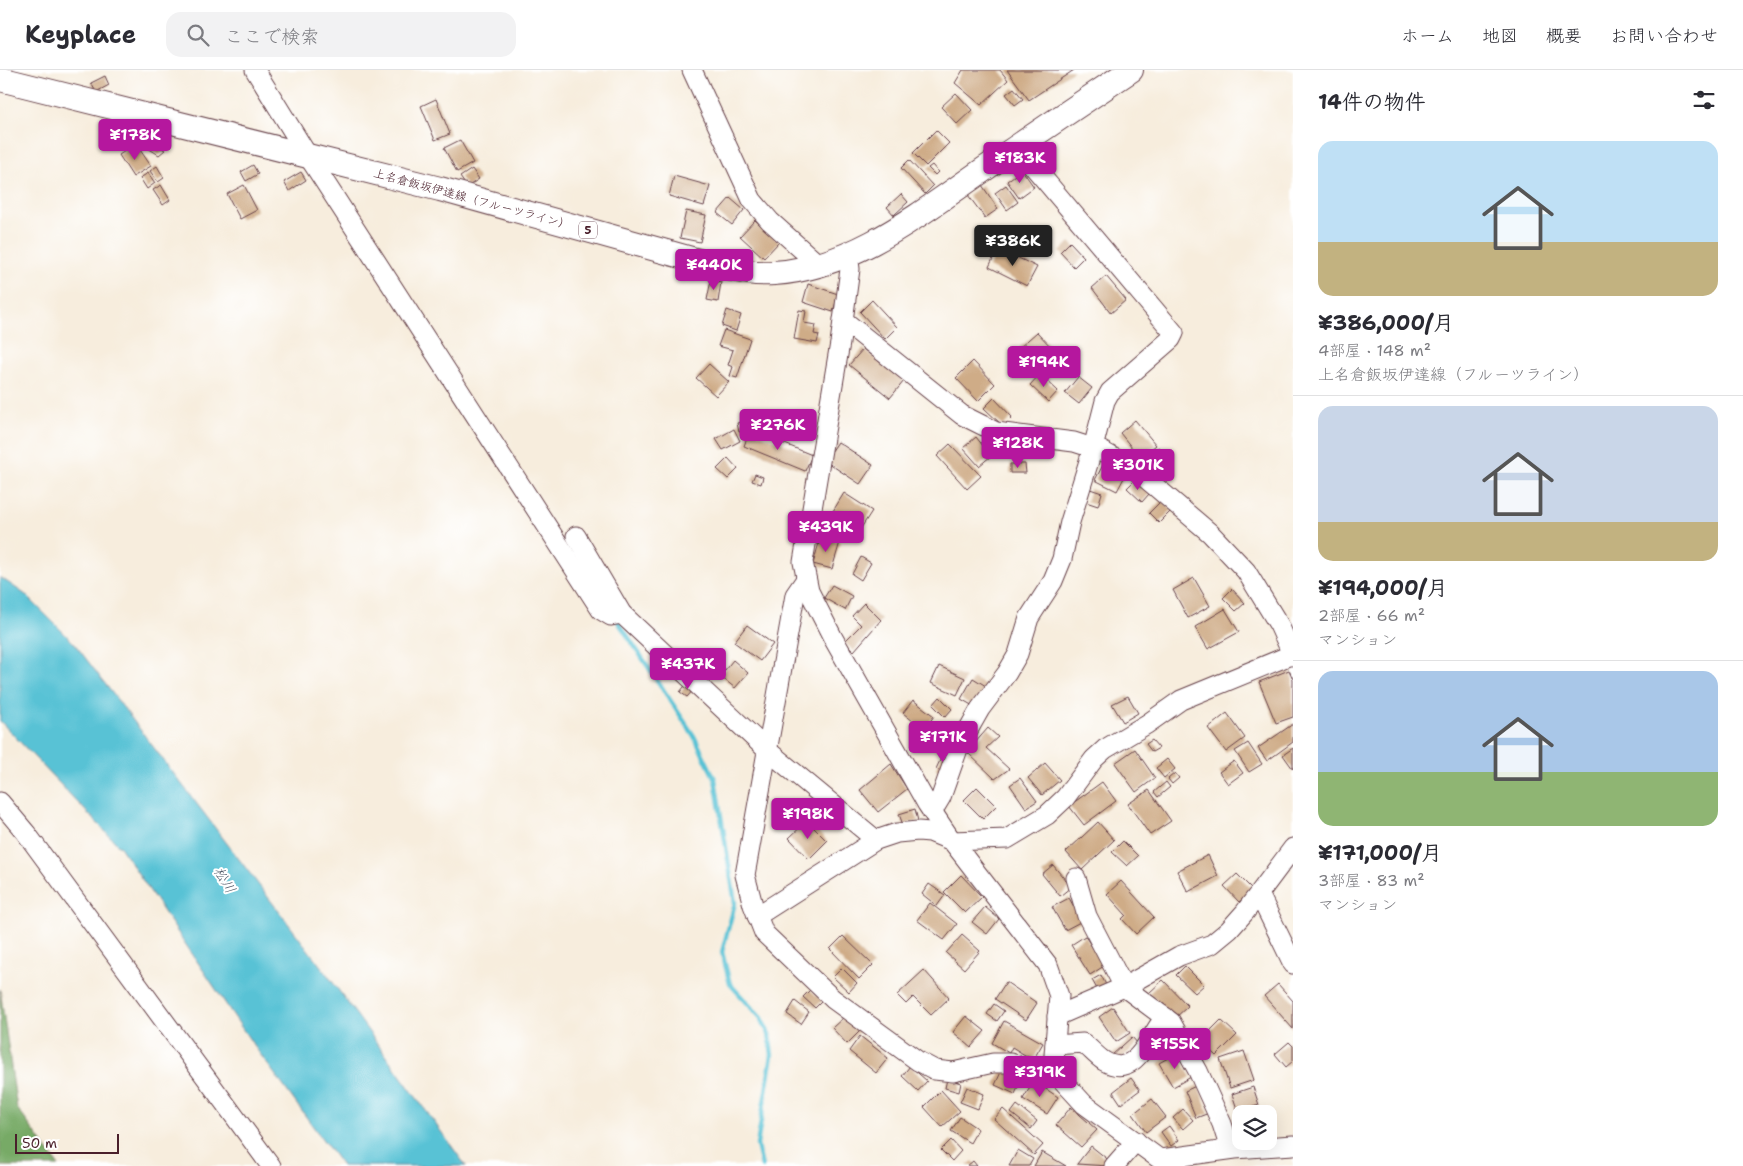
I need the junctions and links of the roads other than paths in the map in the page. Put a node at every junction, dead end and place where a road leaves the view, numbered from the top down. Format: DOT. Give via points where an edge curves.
graph roads {
  1 [pos="255,70"];
  2 [pos="692,70"];
  3 [pos="1131,70"];
  4 [pos="0,79"];
  5 [pos="1017,147"];
  6 [pos="308,156"];
  7 [pos="848,254"];
  8 [pos="818,264"];
  9 [pos="843,320"];
  10 [pos="1093,448"];
  11 [pos="576,536"];
  12 [pos="806,579"];
  13 [pos="622,614"];
  14 [pos="1293,654"];
  15 [pos="767,750"];
  16 [pos="0,802"];
  17 [pos="932,812"];
  18 [pos="876,840"];
  19 [pos="952,841"];
  20 [pos="1293,848"];
  21 [pos="1076,878"];
  22 [pos="1259,894"];
  23 [pos="757,916"];
  24 [pos="1293,964"];
  25 [pos="1124,987"];
  26 [pos="1057,1016"];
  27 [pos="1165,1017"];
  28 [pos="1055,1045"];
  29 [pos="1059,1075"];
  30 [pos="1136,1141"];
  31 [pos="1293,1145"];
  32 [pos="1230,1150"];
  33 [pos="1165,1162"];
  34 [pos="270,1166"];
  35 [pos="1114,1166"];
  1 -- 6 [label="street"];
  2 -- 8 [label="street" via="752,200 770,221"];
  3 -- 5 [label="main road, 上名倉飯坂伊達線（フルーツライン） / 5"];
  4 -- 6 [label="main road, 上名倉飯坂伊達線（フルーツライン） / 5"];
  5 -- 7 [label="main road, 上名倉飯坂伊達線（フルーツライン） / 5" via="912,218"];
  5 -- 10 [label="street" via="1174,333 1110,392"];
  6 -- 8 [label="main road, 上名倉飯坂伊達線（フルーツライン） / 5" via="744,272 773,273"];
  6 -- 13 [label="street" via="601,610 611,616"];
  7 -- 8 [label="main road, 上名倉飯坂伊達線（フルーツライン） / 5"];
  7 -- 9 [label="street" via="850,269"];
  9 -- 10 [label="street" via="962,415 996,432 1074,442"];
  9 -- 12 [label="street" via="803,562"];
  10 -- 14 [label="street" via="1137,470 1210,534 1246,571"];
  10 -- 17 [label="street" via="1053,581 1030,618 1011,667 980,709 959,746 941,797"];
  11 -- 13 [label="street"];
  12 -- 15 [label="street" via="795,595"];
  12 -- 17 [label="street" via="833,638"];
  13 -- 15 [label="street"];
  14 -- 19 [label="street" via="1182,700 1105,749 1047,815 1007,839"];
  15 -- 18 [label="street"];
  15 -- 23 [label="street" via="745,875"];
  16 -- 34 [label="street"];
  17 -- 19 [label="street"];
  18 -- 19 [label="street" via="918,831"];
  18 -- 23 [label="street"];
  19 -- 26 [label="street" via="1048,965 1059,996"];
  20 -- 22 [label="street"];
  21 -- 25 [label="street" via="1087,916"];
  22 -- 24 [label="street"];
  22 -- 25 [label="street" via="1229,930 1212,944 1179,956"];
  23 -- 29 [label="street" via="764,932 833,999 935,1070 953,1072 993,1063 1010,1063"];
  25 -- 26 [label="street"];
  25 -- 27 [label="street"];
  26 -- 28 [label="street"];
  27 -- 28 [label="street" via="1144,1050 1126,1065 1113,1065 1102,1060 1083,1043"];
  27 -- 32 [label="street" via="1195,1064"];
  28 -- 29 [label="street"];
  29 -- 30 [label="street" via="1066,1088 1084,1104"];
  30 -- 33 [label="street"];
  30 -- 35 [label="street"];
  31 -- 32 [label="street"];
  32 -- 33 [label="street"];
}
